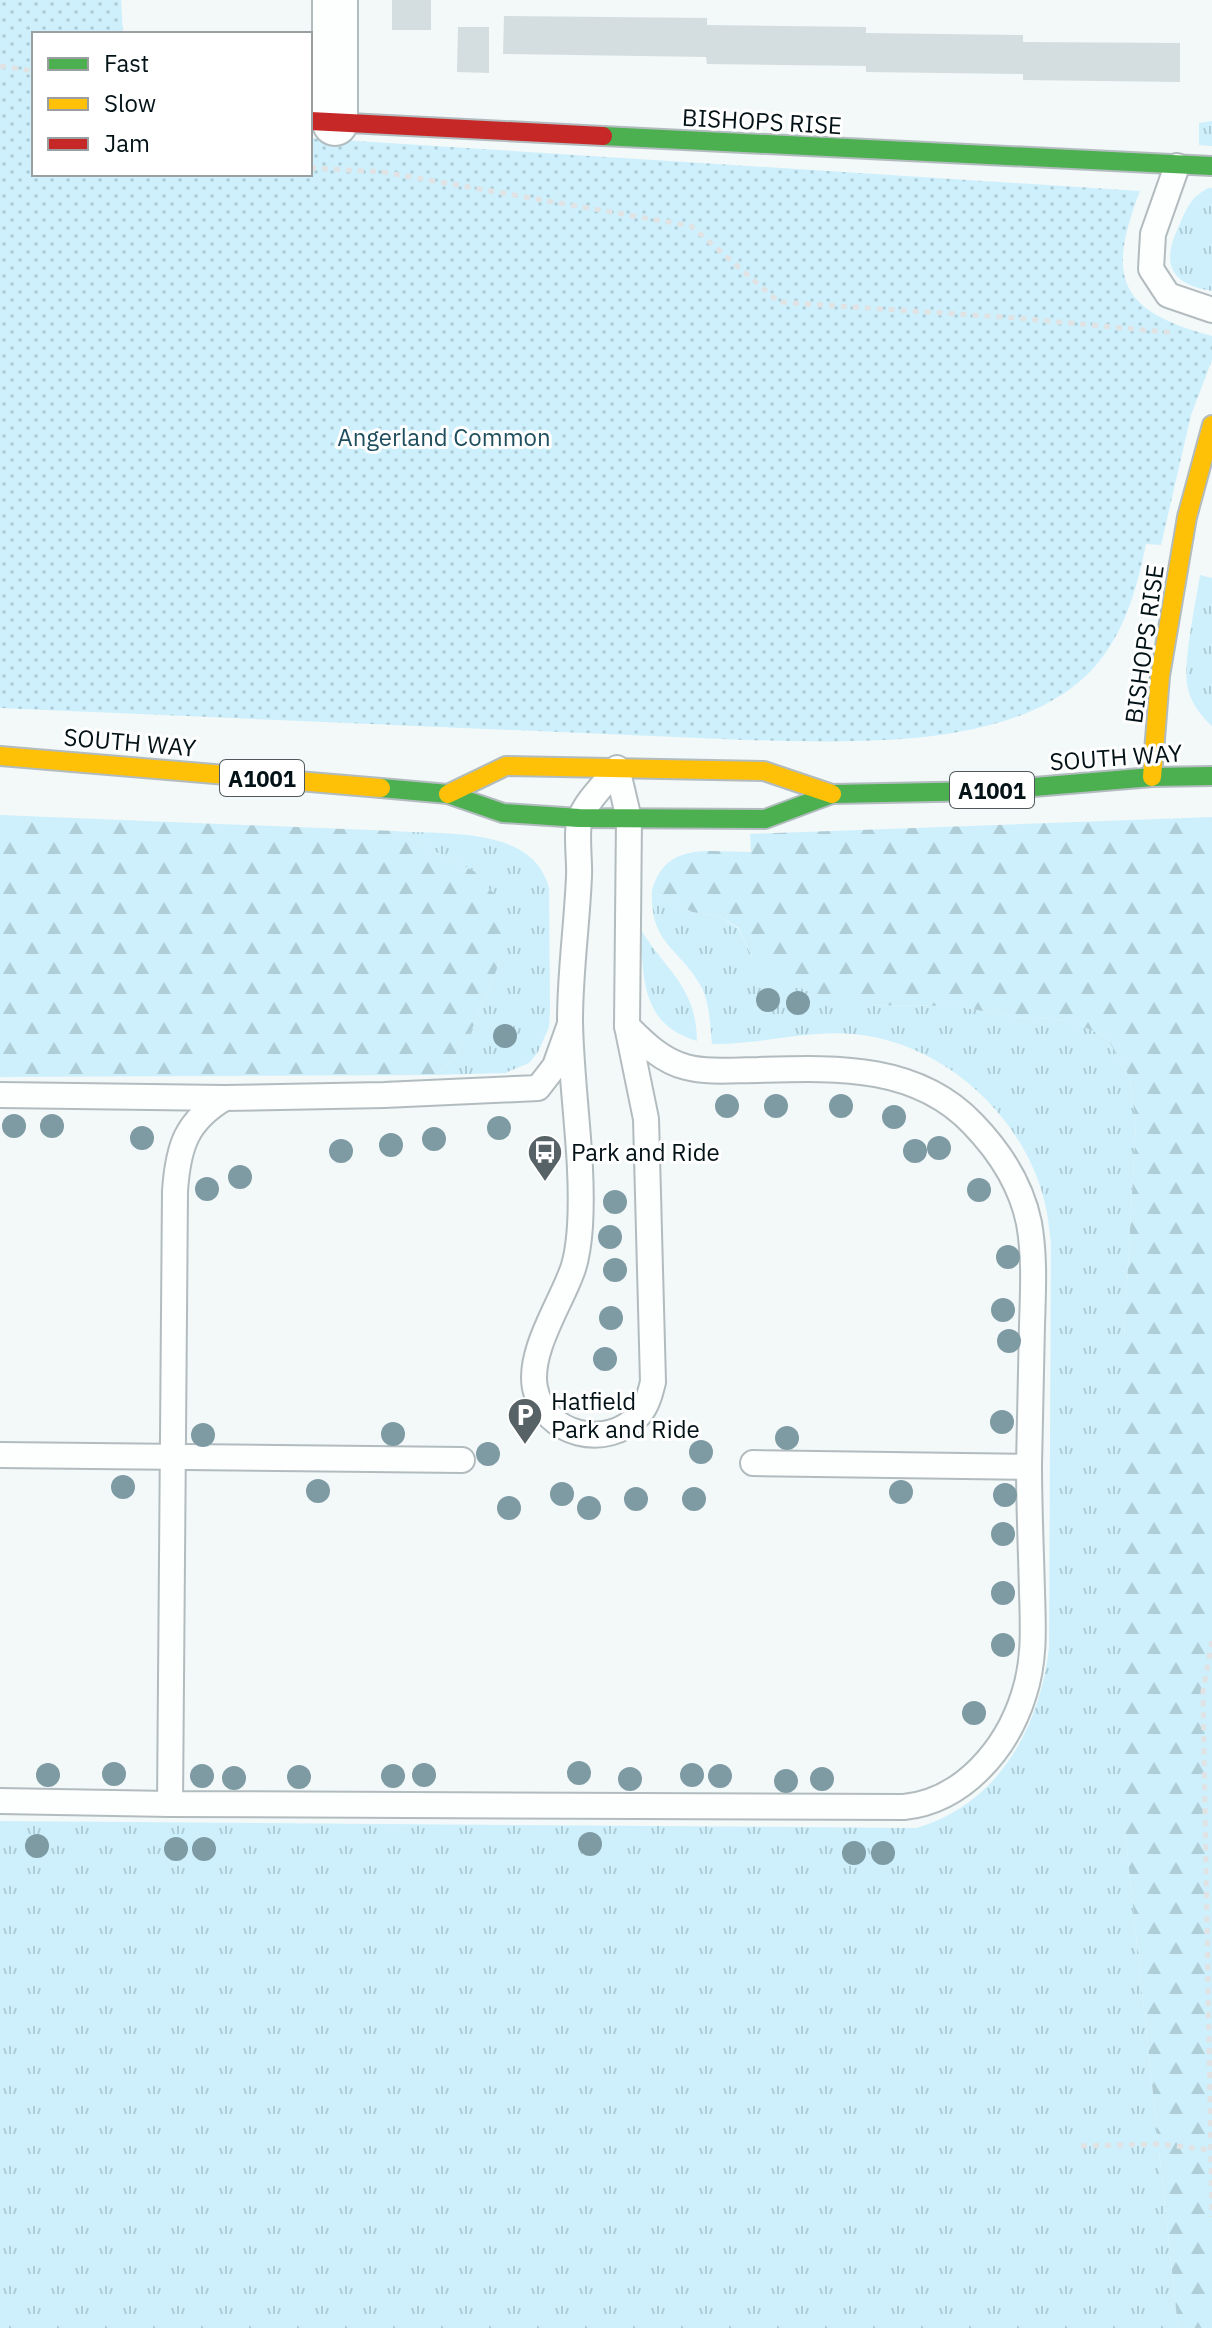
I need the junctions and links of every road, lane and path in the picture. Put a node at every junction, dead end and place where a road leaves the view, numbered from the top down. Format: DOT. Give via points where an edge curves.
graph roads {
  1 [pos="335,0"];
  2 [pos="0,66"];
  3 [pos="32,71"];
  4 [pos="323,122"];
  5 [pos="1177,166"];
  6 [pos="1212,166"];
  7 [pos="312,168"];
  8 [pos="1209,308"];
  9 [pos="1212,425"];
  10 [pos="0,756"];
  11 [pos="617,768"];
  12 [pos="1212,776"];
  13 [pos="1152,777"];
  14 [pos="448,794"];
  15 [pos="832,794"];
  16 [pos="579,818"];
  17 [pos="629,819"];
  18 [pos="570,1024"];
  19 [pos="627,1026"];
  20 [pos="0,1095"];
  21 [pos="225,1098"];
  22 [pos="0,1455"];
  23 [pos="173,1457"];
  24 [pos="462,1460"];
  25 [pos="753,1463"];
  26 [pos="1029,1467"];
  27 [pos="1212,1641"];
  28 [pos="0,1801"];
  29 [pos="170,1804"];
  30 [pos="1081,2146"];
  31 [pos="1211,2150"];
  32 [pos="1212,2217"];
  1 -- 4 [label="street"];
  2 -- 3 [label="path"];
  4 -- 5 [label="main road, BISHOPS RISE"];
  5 -- 6 [label="main road, BISHOPS RISE"];
  5 -- 8 [label="lane" via="1153,234 1151,269 1168,295"];
  7 -- 8 [label="path" via="383,172 691,226 779,302 1195,335"];
  9 -- 13 [label="main road, BISHOPS RISE" via="1187,517 1160,676"];
  10 -- 14 [label="main road, SOUTH WAY / A1001"];
  11 -- 14 [label="main road, SOUTH WAY / A1001" via="506,766"];
  11 -- 15 [label="main road, SOUTH WAY / A1001" via="764,771"];
  11 -- 16 [label="lane"];
  11 -- 17 [label="lane"];
  12 -- 13 [label="main road, SOUTH WAY / A1001"];
  13 -- 15 [label="main road, SOUTH WAY / A1001" via="987,791"];
  14 -- 16 [label="main road, SOUTH WAY / A1001" via="503,813"];
  15 -- 17 [label="main road, SOUTH WAY / A1001" via="765,819"];
  16 -- 17 [label="main road, SOUTH WAY / A1001"];
  16 -- 18 [label="lane"];
  17 -- 19 [label="lane"];
  18 -- 19 [label="lane" via="580,1228 573,1271 534,1371 540,1403 549,1417 593,1436 633,1420 649,1399 653,1382 646,1119"];
  18 -- 21 [label="lane" via="555,1066 538,1088"];
  19 -- 26 [label="lane" via="653,1051 684,1067 877,1072 915,1083 972,1122 1019,1188 1029,1222 1034,1263"];
  20 -- 21 [label="lane"];
  21 -- 23 [label="lane" via="191,1125 176,1170"];
  22 -- 23 [label="lane"];
  23 -- 24 [label="lane"];
  23 -- 29 [label="lane"];
  25 -- 26 [label="lane"];
  26 -- 29 [label="lane" via="1033,1648 1024,1695 987,1762 943,1798 904,1807"];
  27 -- 31 [label="path" via="1203,1691"];
  28 -- 29 [label="lane"];
  30 -- 31 [label="path" via="1159,2144"];
  31 -- 32 [label="path"];
}
